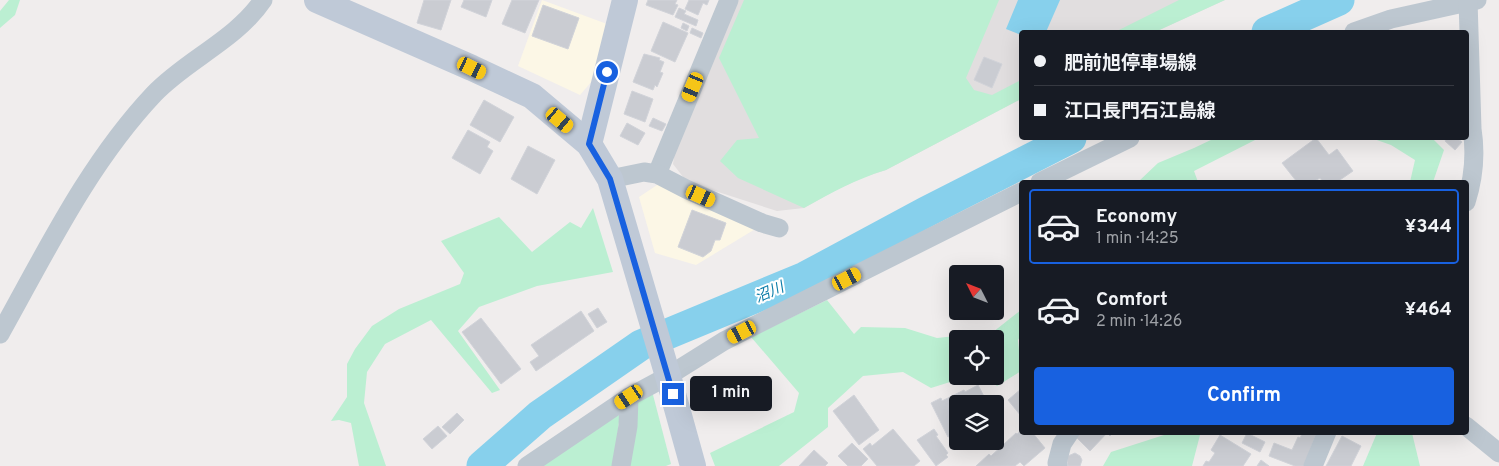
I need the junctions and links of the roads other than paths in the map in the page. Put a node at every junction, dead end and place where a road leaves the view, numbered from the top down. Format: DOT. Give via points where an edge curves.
graph roads {
  1 [pos="263,0"];
  2 [pos="318,0"];
  3 [pos="624,0"];
  4 [pos="729,0"];
  5 [pos="1471,1"];
  6 [pos="1360,30"];
  7 [pos="1126,140"];
  8 [pos="589,144"];
  9 [pos="657,174"];
  10 [pos="610,179"];
  11 [pos="1044,180"];
  12 [pos="1469,192"];
  13 [pos="1019,193"];
  14 [pos="779,228"];
  15 [pos="0,334"];
  16 [pos="668,376"];
  17 [pos="629,397"];
  18 [pos="1469,428"];
  19 [pos="1068,435"];
  20 [pos="1326,435"];
  21 [pos="1499,452"];
  22 [pos="527,466"];
  23 [pos="621,466"];
  24 [pos="693,466"];
  25 [pos="1058,466"];
  26 [pos="1313,466"];
  1 -- 15 [label="street" via="235,30 155,93 107,150"];
  2 -- 8 [label="main road" via="532,96"];
  3 -- 8 [label="main road"];
  4 -- 9 [label="street"];
  5 -- 6 [label="street" via="1391,19"];
  5 -- 12 [label="street" via="1472,129 1475,147"];
  7 -- 11 [label="street"];
  8 -- 10 [label="main road"];
  9 -- 10 [label="street" via="644,172"];
  9 -- 14 [label="street"];
  10 -- 16 [label="main road"];
  13 -- 16 [label="street" via="724,340"];
  16 -- 17 [label="street"];
  16 -- 24 [label="main road"];
  17 -- 22 [label="street"];
  17 -- 23 [label="street"];
  18 -- 21 [label="street"];
  19 -- 25 [label="street" via="1062,444"];
  20 -- 26 [label="street"];
}
